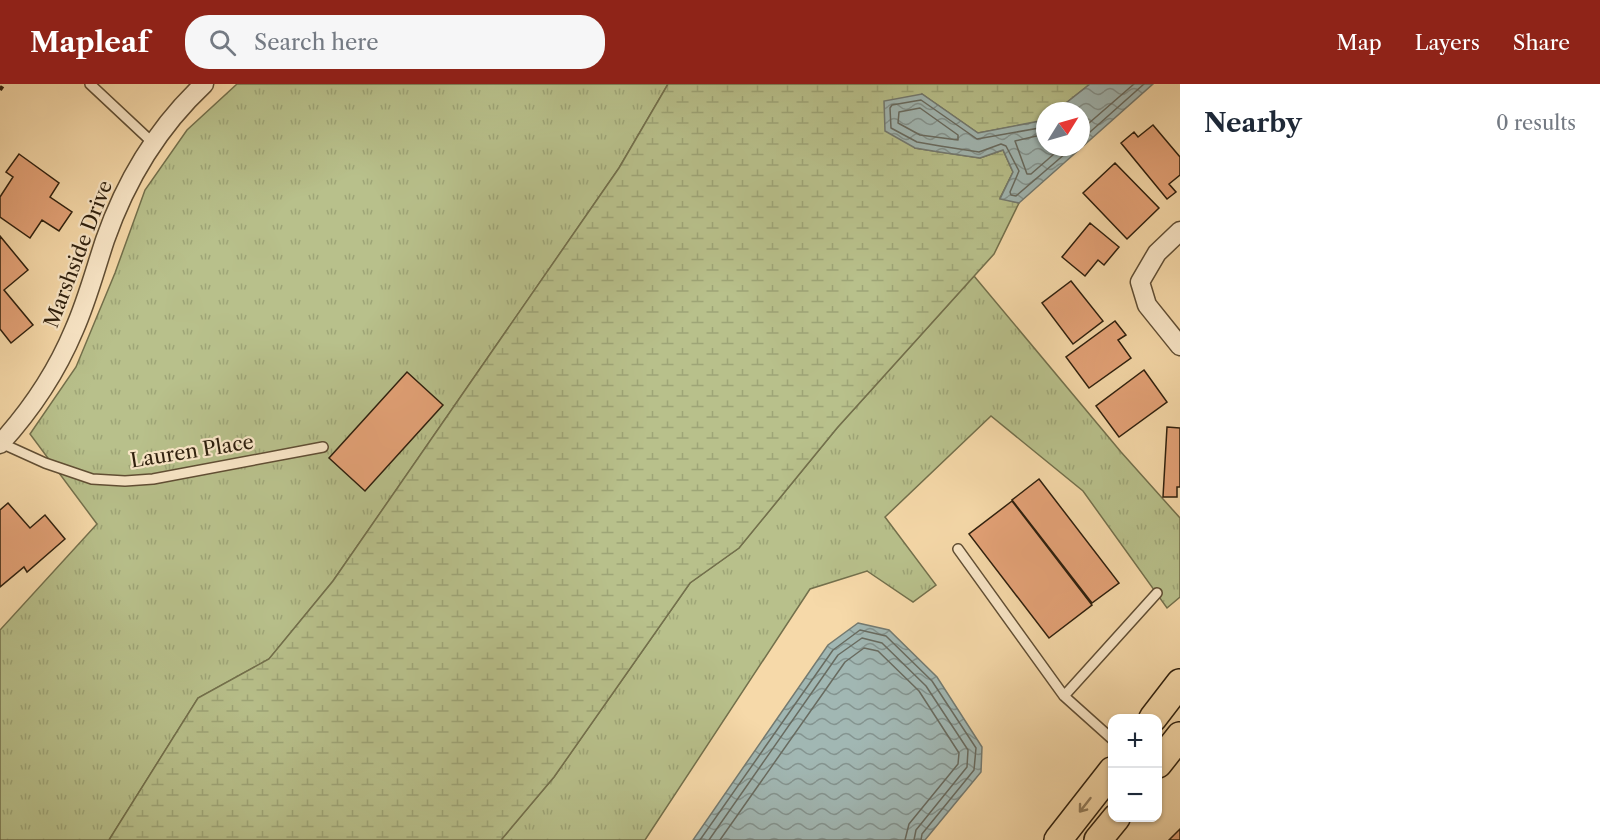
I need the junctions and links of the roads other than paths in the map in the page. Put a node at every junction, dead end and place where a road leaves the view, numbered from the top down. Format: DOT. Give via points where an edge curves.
graph roads {
  1 [pos="90,84"];
  2 [pos="204,84"];
  3 [pos="153,143"];
  4 [pos="1180,231"];
  5 [pos="1180,346"];
  6 [pos="0,444"];
  7 [pos="322,447"];
  8 [pos="958,549"];
  9 [pos="1156,593"];
  10 [pos="1180,683"];
  11 [pos="1064,696"];
  12 [pos="1156,714"];
  13 [pos="1108,735"];
  14 [pos="1180,736"];
  15 [pos="1162,759"];
  16 [pos="1108,777"];
  17 [pos="1113,822"];
  18 [pos="1058,840"];
  19 [pos="1098,840"];
  1 -- 3 [label="lane"];
  2 -- 3 [label="street, Marshside Drive"];
  3 -- 6 [label="street, Marshside Drive" via="115,214 86,301 60,359 25,416"];
  4 -- 5 [label="street" via="1157,253 1140,282 1147,305"];
  6 -- 7 [label="lane, Lauren Place" via="92,479 125,481"];
  8 -- 11 [label="lane"];
  9 -- 11 [label="lane"];
  10 -- 12 [label="main road"];
  11 -- 13 [label="lane"];
  14 -- 15 [label="main road"];
  16 -- 18 [label="main road, one-way"];
  17 -- 19 [label="main road"];
}
